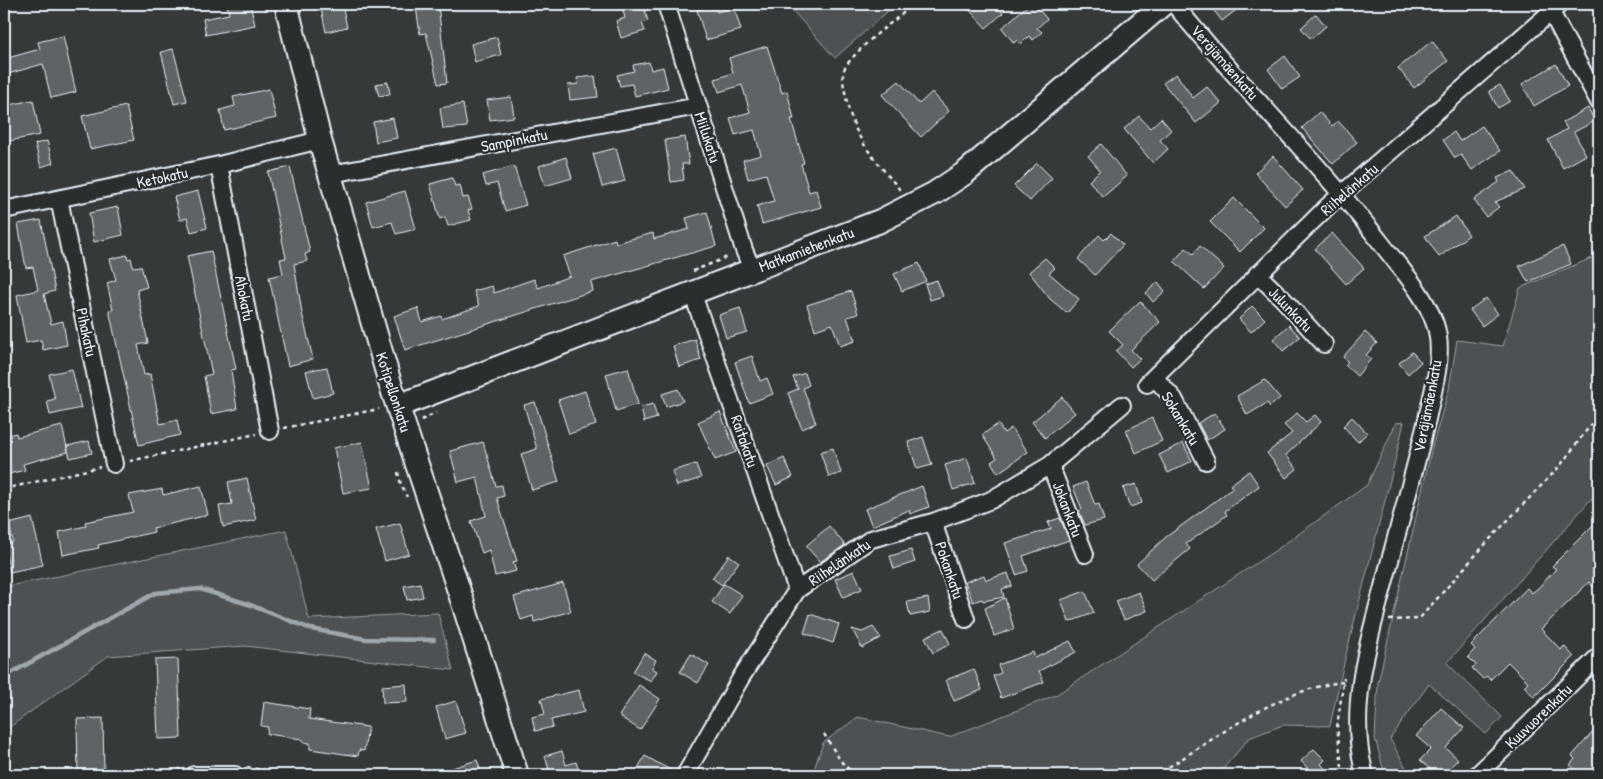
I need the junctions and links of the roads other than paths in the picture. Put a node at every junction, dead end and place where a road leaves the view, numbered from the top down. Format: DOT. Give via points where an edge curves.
graph roads {
  1 [pos="286,4"];
  2 [pos="666,4"];
  3 [pos="1163,4"];
  4 [pos="1174,4"];
  5 [pos="1556,8"];
  6 [pos="1599,102"];
  7 [pos="698,106"];
  8 [pos="320,140"];
  9 [pos="219,164"];
  10 [pos="331,174"];
  11 [pos="1343,194"];
  12 [pos="59,199"];
  13 [pos="4,210"];
  14 [pos="748,260"];
  15 [pos="1257,274"];
  16 [pos="691,282"];
  17 [pos="1324,344"];
  18 [pos="1150,380"];
  19 [pos="1122,405"];
  20 [pos="392,407"];
  21 [pos="270,431"];
  22 [pos="1206,461"];
  23 [pos="114,464"];
  24 [pos="1050,465"];
  25 [pos="933,522"];
  26 [pos="1085,554"];
  27 [pos="798,590"];
  28 [pos="966,619"];
  29 [pos="1599,656"];
  30 [pos="194,775"];
  31 [pos="235,775"];
  32 [pos="516,775"];
  33 [pos="685,775"];
  34 [pos="1365,775"];
  35 [pos="1477,775"];
  1 -- 8 [label="street, Kotipellonkatu"];
  2 -- 7 [label="street, Miilukatu"];
  3 -- 14 [label="street, Matkamiehenkatu" via="965,172 935,193 880,221"];
  4 -- 11 [label="street, Veräjämäenkatu"];
  5 -- 6 [label="street"];
  5 -- 11 [label="street, Riihelänkatu"];
  7 -- 10 [label="street, Sampinkatu"];
  7 -- 14 [label="street, Miilukatu"];
  8 -- 9 [label="street, Ketokatu"];
  8 -- 10 [label="street, Kotipellonkatu"];
  9 -- 12 [label="street, Ketokatu"];
  9 -- 21 [label="street, Ahokatu"];
  10 -- 20 [label="street, Kotipellonkatu"];
  11 -- 15 [label="street, Riihelänkatu"];
  11 -- 34 [label="street, Veräjämäenkatu" via="1415,287 1435,324 1438,349 1436,376 1422,442 1375,618 1359,701 1358,733"];
  12 -- 13 [label="street, Ketokatu"];
  12 -- 23 [label="street, Pihakatu"];
  14 -- 16 [label="street, Matkamiehenkatu"];
  15 -- 17 [label="street, Julunkatu"];
  15 -- 18 [label="street, Riihelänkatu"];
  16 -- 20 [label="street, Matkamiehenkatu"];
  16 -- 27 [label="street, Raitakatu"];
  18 -- 22 [label="street, Sokankatu" via="1174,399"];
  19 -- 24 [label="street, Riihelänkatu"];
  20 -- 32 [label="street, Kotipellonkatu"];
  24 -- 25 [label="street, Riihelänkatu" via="991,500"];
  24 -- 26 [label="street, Jokankatu"];
  25 -- 27 [label="street, Riihelänkatu" via="871,539"];
  25 -- 28 [label="street, Pokankatu"];
  27 -- 33 [label="street, Riihelänkatu" via="742,676"];
  29 -- 35 [label="street, Kuuvuorenkatu"];
  30 -- 31 [label="street"];
}
